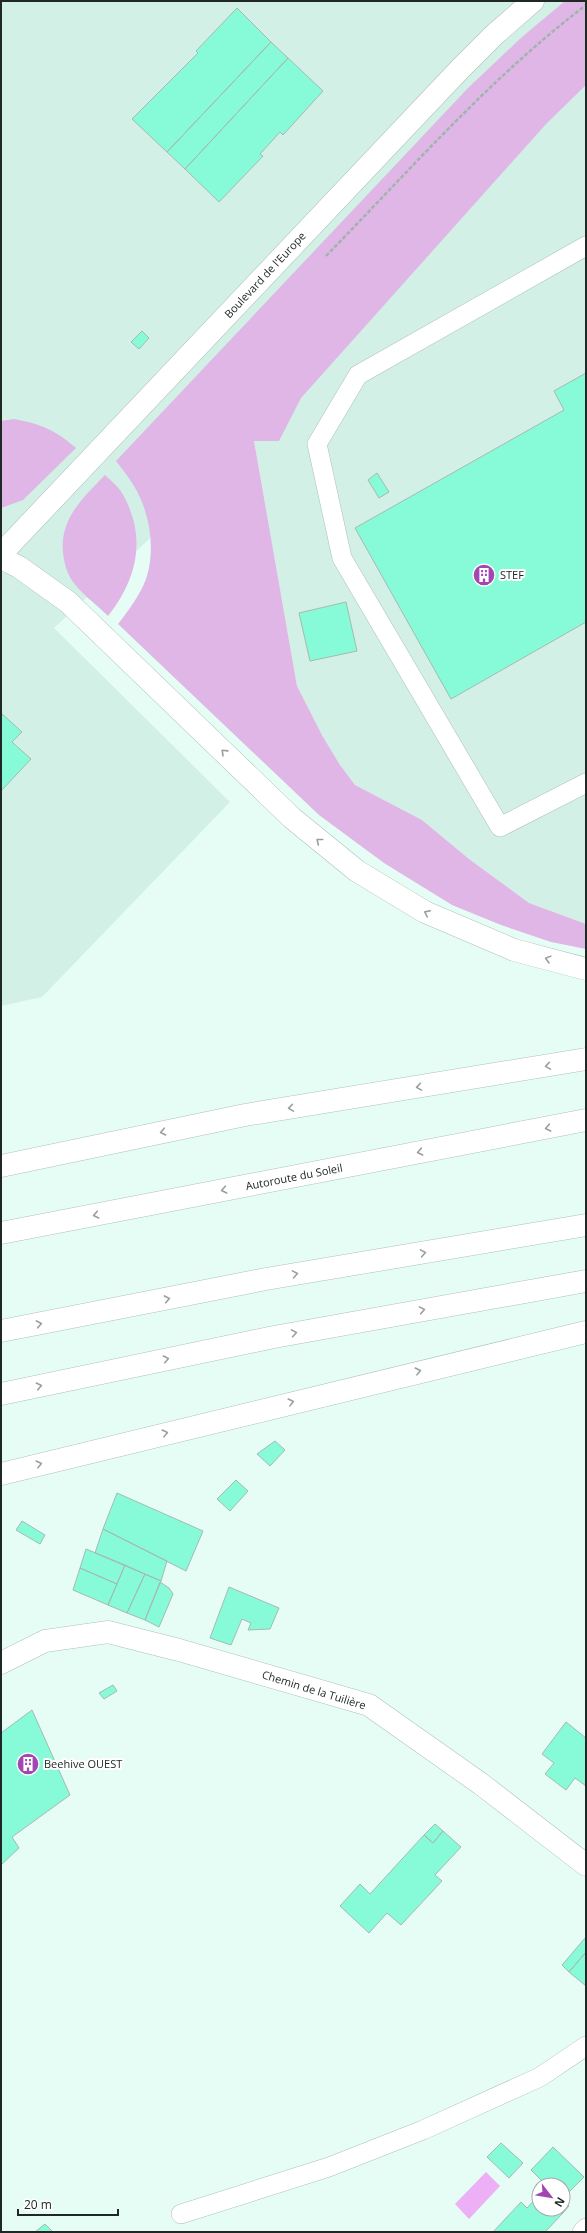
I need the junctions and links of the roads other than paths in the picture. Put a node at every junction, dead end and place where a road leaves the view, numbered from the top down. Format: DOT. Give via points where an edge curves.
graph roads {
  1 [pos="533,1"];
  2 [pos="586,246"];
  3 [pos="1,554"];
  4 [pos="1,558"];
  5 [pos="586,783"];
  6 [pos="586,969"];
  7 [pos="586,1059"];
  8 [pos="586,1120"];
  9 [pos="1,1166"];
  10 [pos="586,1225"];
  11 [pos="1,1233"];
  12 [pos="586,1281"];
  13 [pos="1,1331"];
  14 [pos="586,1332"];
  15 [pos="1,1394"];
  16 [pos="1,1474"];
  17 [pos="1,1663"];
  18 [pos="586,1866"];
  19 [pos="586,2046"];
  20 [pos="181,2214"];
  21 [pos="586,2228"];
  22 [pos="582,2232"];
  1 -- 3 [label="main road, Boulevard de l'Europe" via="460,69"];
  2 -- 5 [label="lane" via="358,375 317,444 342,558 500,827"];
  6 -- 4 [label="main road, one-way" via="514,950 425,912 357,871 292,818 68,602 19,567"];
  7 -- 9 [label="main road, one-way" via="245,1115"];
  8 -- 11 [label="main road, Autoroute du Soleil, one-way"];
  13 -- 10 [label="main road, one-way" via="266,1279"];
  15 -- 12 [label="main road, one-way" via="274,1337"];
  16 -- 14 [label="main road, one-way"];
  17 -- 18 [label="main road, Chemin de la Tuilière" via="45,1641 108,1632 369,1705 481,1784"];
  19 -- 20 [label="lane" via="540,2077 423,2130 329,2167"];
  21 -- 22 [label="lane"];
}
